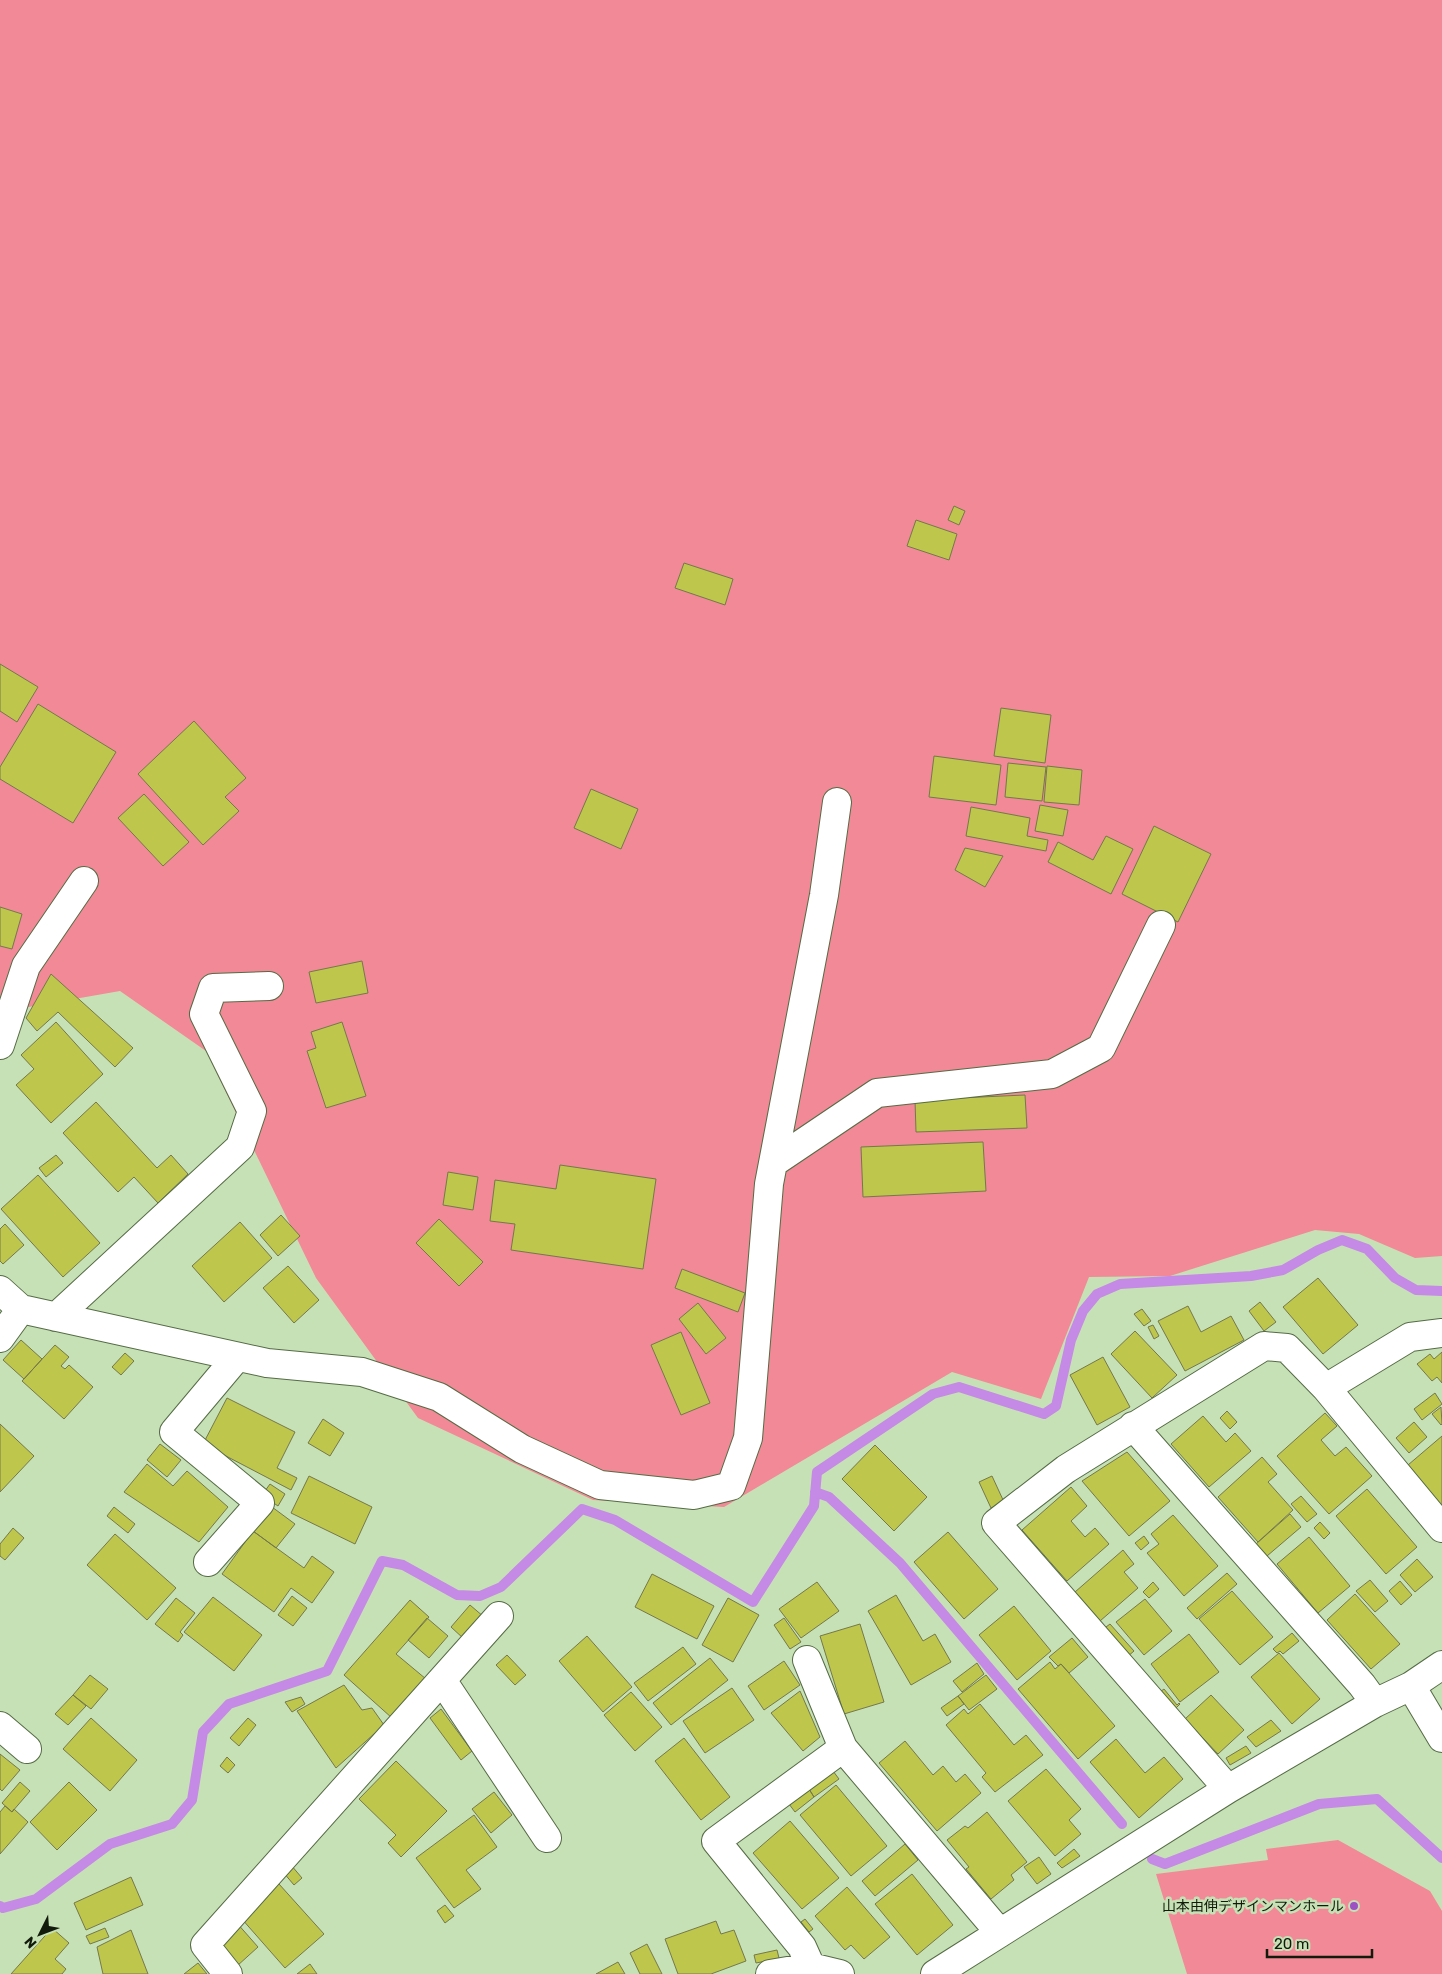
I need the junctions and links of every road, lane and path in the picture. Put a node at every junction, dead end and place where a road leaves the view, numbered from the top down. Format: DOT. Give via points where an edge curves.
graph roads {
  1 [pos="837,802"];
  2 [pos="84,881"];
  3 [pos="1162,924"];
  4 [pos="269,986"];
  5 [pos="0,1045"];
  6 [pos="773,1163"];
  7 [pos="0,1290"];
  8 [pos="21,1310"];
  9 [pos="56,1317"];
  10 [pos="1442,1333"];
  11 [pos="0,1338"];
  12 [pos="237,1357"];
  13 [pos="1326,1388"];
  14 [pos="1133,1426"];
  15 [pos="1442,1528"];
  16 [pos="208,1562"];
  17 [pos="499,1616"];
  18 [pos="807,1660"];
  19 [pos="1442,1664"];
  20 [pos="442,1680"];
  21 [pos="1411,1686"];
  22 [pos="1375,1703"];
  23 [pos="0,1726"];
  24 [pos="1442,1738"];
  25 [pos="843,1748"];
  26 [pos="27,1749"];
  27 [pos="1228,1788"];
  28 [pos="547,1838"];
  29 [pos="1000,1933"];
  30 [pos="810,1967"];
  31 [pos="228,1974"];
  32 [pos="770,1974"];
  33 [pos="840,1974"];
  34 [pos="935,1974"];
  1 -- 6 [label="street" via="824,895"];
  2 -- 5 [label="street" via="26,966"];
  3 -- 6 [label="street" via="1101,1048 1052,1074 877,1093"];
  4 -- 9 [label="street" via="213,988 204,1014 252,1111 240,1147"];
  6 -- 12 [label="street" via="748,1438 731,1486 694,1495 600,1485 522,1449 439,1397 362,1372"];
  7 -- 8 [label="street"];
  8 -- 9 [label="street"];
  8 -- 11 [label="street"];
  9 -- 12 [label="street"];
  10 -- 13 [label="street" via="1410,1337"];
  12 -- 16 [label="street" via="174,1432 260,1503"];
  13 -- 14 [label="street" via="1287,1348 1264,1346"];
  13 -- 15 [label="street"];
  14 -- 22 [label="street"];
  14 -- 27 [label="street" via="1066,1469 996,1523"];
  17 -- 20 [label="street"];
  18 -- 25 [label="street"];
  19 -- 21 [label="street"];
  20 -- 28 [label="street"];
  20 -- 31 [label="street" via="205,1945"];
  21 -- 22 [label="street"];
  21 -- 24 [label="street"];
  22 -- 27 [label="street"];
  23 -- 26 [label="street"];
  25 -- 29 [label="street"];
  25 -- 30 [label="street" via="716,1841 802,1947"];
  27 -- 29 [label="street"];
  29 -- 34 [label="street"];
  30 -- 32 [label="street"];
  30 -- 33 [label="street"];
}
